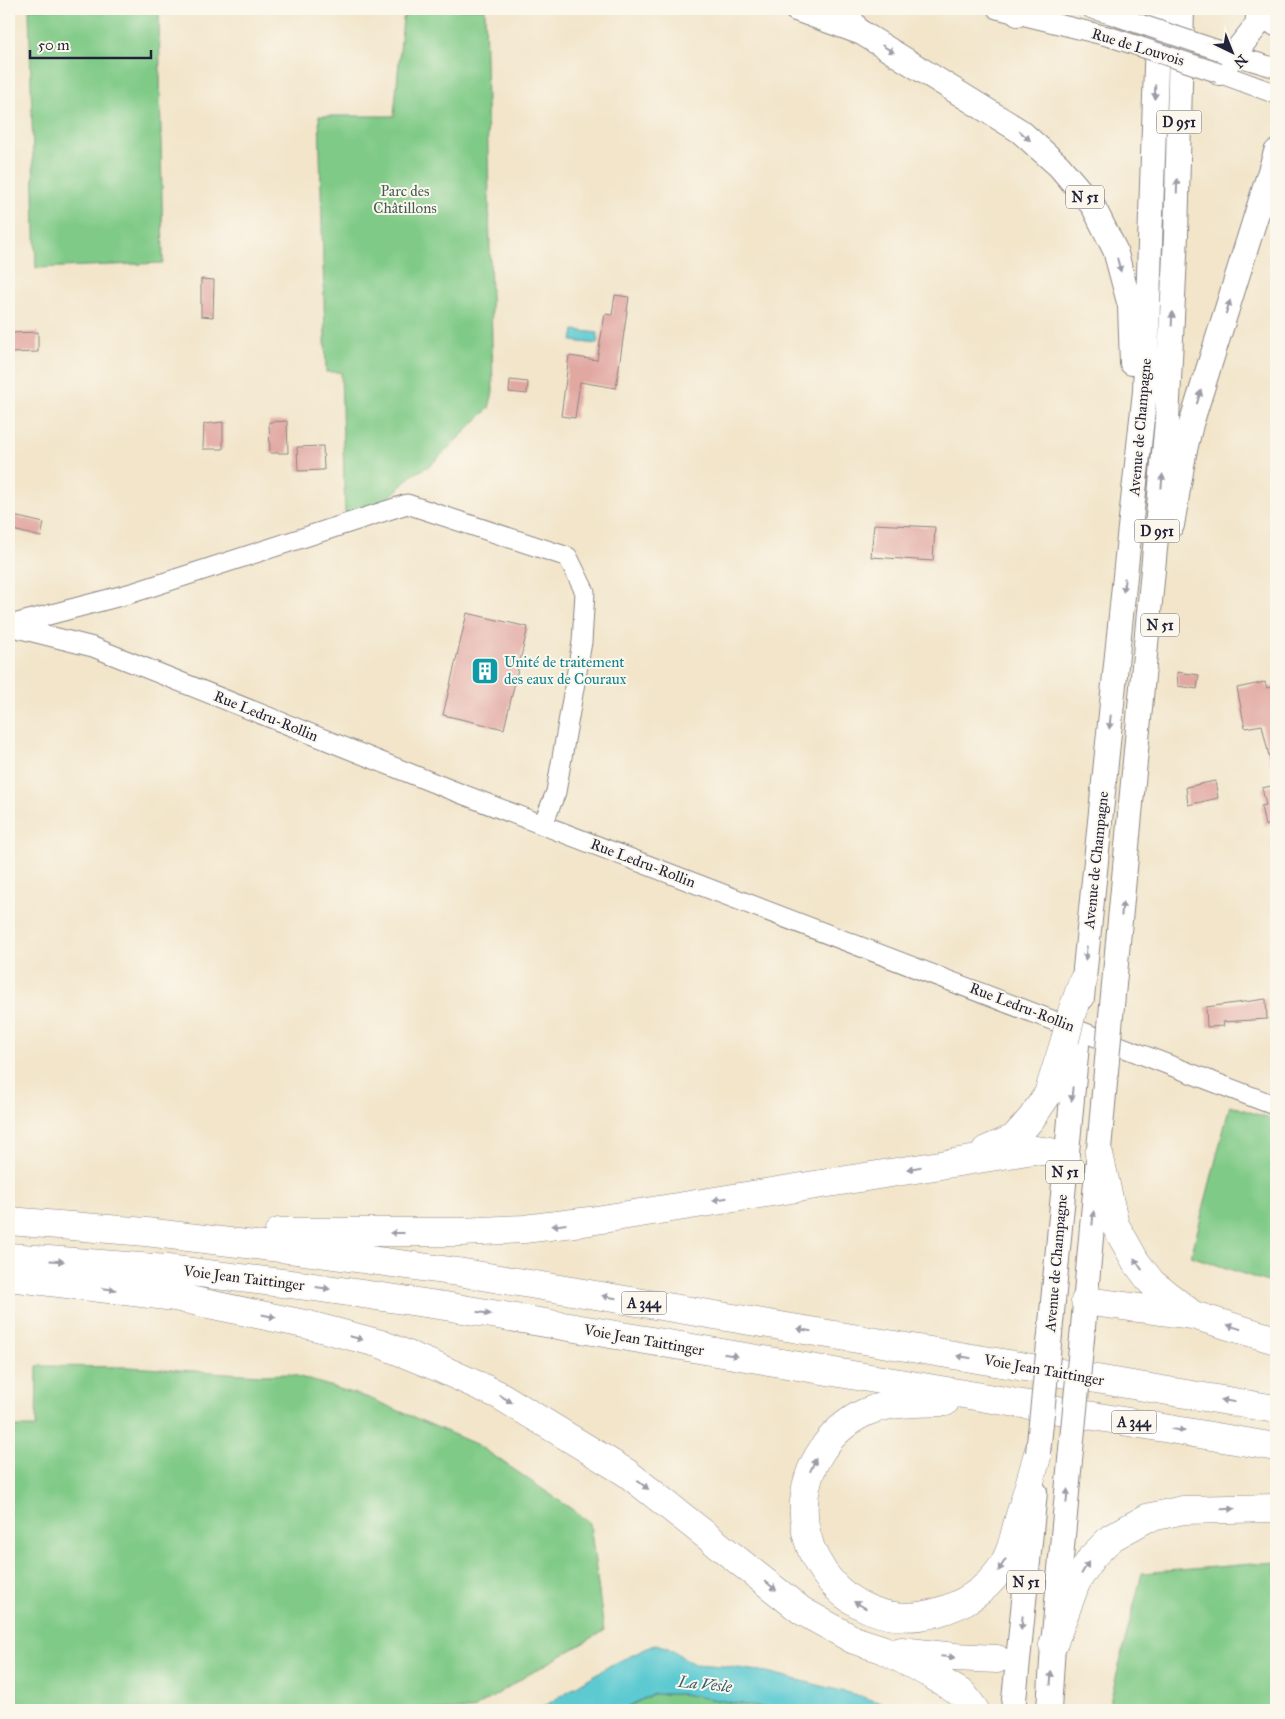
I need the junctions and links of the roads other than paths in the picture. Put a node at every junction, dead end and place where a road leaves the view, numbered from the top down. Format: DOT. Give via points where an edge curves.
graph roads {
  1 [pos="796,9"];
  2 [pos="850,9"];
  3 [pos="1092,9"];
  4 [pos="1158,9"];
  5 [pos="1182,9"];
  6 [pos="1259,9"];
  7 [pos="1271,9"];
  8 [pos="1010,10"];
  9 [pos="1276,24"];
  10 [pos="862,33"];
  11 [pos="1225,60"];
  12 [pos="1275,69"];
  13 [pos="1276,94"];
  14 [pos="1276,152"];
  15 [pos="1276,195"];
  16 [pos="1245,253"];
  17 [pos="1128,537"];
  18 [pos="9,626"];
  19 [pos="543,824"];
  20 [pos="1129,826"];
  21 [pos="1083,981"];
  22 [pos="1110,1027"];
  23 [pos="1071,1043"];
  24 [pos="1276,1106"];
  25 [pos="1099,1154"];
  26 [pos="962,1161"];
  27 [pos="1066,1161"];
  28 [pos="1096,1184"];
  29 [pos="9,1222"];
  30 [pos="146,1232"];
  31 [pos="9,1257"];
  32 [pos="9,1277"];
  33 [pos="1053,1298"];
  34 [pos="1085,1301"];
  35 [pos="1192,1315"];
  36 [pos="1276,1340"];
  37 [pos="992,1399"];
  38 [pos="1276,1409"];
  39 [pos="1276,1447"];
  40 [pos="1038,1453"];
  41 [pos="1276,1508"];
  42 [pos="1053,1645"];
  43 [pos="882,1649"];
  44 [pos="1008,1658"];
  45 [pos="976,1710"];
  46 [pos="1013,1710"];
  47 [pos="1049,1710"];
  1 -- 10 [label="main road, N 51"];
  2 -- 10 [label="street"];
  3 -- 11 [label="street, Rue de Louvois, bridge"];
  4 -- 17 [label="main road, Avenue de Champagne / D 951, one-way" via="1145,391"];
  20 -- 5 [label="main road, Avenue de Champagne / D 951, one-way" via="1167,421"];
  6 -- 11 [label="main road" via="1257,25"];
  7 -- 9 [label="main road"];
  8 -- 11 [label="street, Rue de Louvois, bridge" via="1111,37"];
  10 -- 17 [label="main road, N 51, one-way" via="1020,131 1059,166 1093,206 1115,250 1130,306 1132,379"];
  11 -- 12 [label="street, Rue de Louvois"];
  11 -- 13 [label="street, Rue de Louvois"];
  14 -- 16 [label="main road, N 51"];
  15 -- 16 [label="main road, N 51"];
  20 -- 16 [label="main road, N 51, one-way" via="1143,777 1169,542 1184,454"];
  17 -- 21 [label="main road, Avenue de Champagne / D 951, one-way"];
  18 -- 19 [label="street, Rue Ledru-Rollin" via="93,647"];
  18 -- 19 [label="street" via="132,593 407,504 568,557 585,592 582,642 556,792"];
  19 -- 24 [label="street, Rue Ledru-Rollin"];
  22 -- 20 [label="main road, Avenue de Champagne / D 951, one-way"];
  21 -- 23 [label="highway, bridge"];
  22 -- 25 [label="main road, Avenue de Champagne / N 51, bridge"];
  23 -- 26 [label="highway" via="1048,1094 1014,1138"];
  23 -- 27 [label="main road, Avenue de Champagne / N 51, one-way"];
  25 -- 28 [label="main road, Avenue de Champagne / N 51"];
  35 -- 25 [label="highway, one-way" via="1152,1283 1129,1250 1115,1225"];
  26 -- 27 [label="highway" via="1034,1150 1050,1152"];
  26 -- 30 [label="highway, one-way" via="524,1229 400,1233"];
  27 -- 28 [label="main road"];
  27 -- 33 [label="main road, Avenue de Champagne / N 51"];
  34 -- 28 [label="main road, Avenue de Champagne / N 51, one-way"];
  29 -- 30 [label="highway, Voie Jean Taittinger / A 344"];
  38 -- 30 [label="highway, Voie Jean Taittinger / A 344, one-way" via="458,1272"];
  31 -- 37 [label="highway, Voie Jean Taittinger / A 344, one-way" via="167,1269 307,1286 445,1306"];
  32 -- 43 [label="highway, one-way" via="185,1299 318,1327 380,1344 435,1366 499,1395 628,1473 802,1612 854,1640"];
  33 -- 34 [label="main road"];
  33 -- 40 [label="main road, Avenue de Champagne / N 51, bridge"];
  34 -- 35 [label="highway"];
  42 -- 34 [label="main road, Avenue de Champagne / N 51, one-way, bridge"];
  36 -- 35 [label="highway, one-way"];
  37 -- 39 [label="highway, Voie Jean Taittinger / A 344, one-way"];
  40 -- 37 [label="highway, one-way" via="1009,1554 993,1578 965,1602 926,1616 884,1615 856,1603 820,1568 811,1551 806,1530 804,1493 816,1458 839,1429 874,1409 896,1404"];
  40 -- 44 [label="main road, Avenue de Champagne / N 51, one-way"];
  42 -- 41 [label="highway, one-way" via="1076,1583 1092,1557 1111,1538 1147,1518 1183,1510"];
  42 -- 44 [label="main road"];
  47 -- 42 [label="main road, Avenue de Champagne / N 51, one-way"];
  43 -- 44 [label="highway, one-way" via="955,1657"];
  43 -- 45 [label="highway" via="963,1694"];
  44 -- 46 [label="main road, Avenue de Champagne / N 51"];
}
